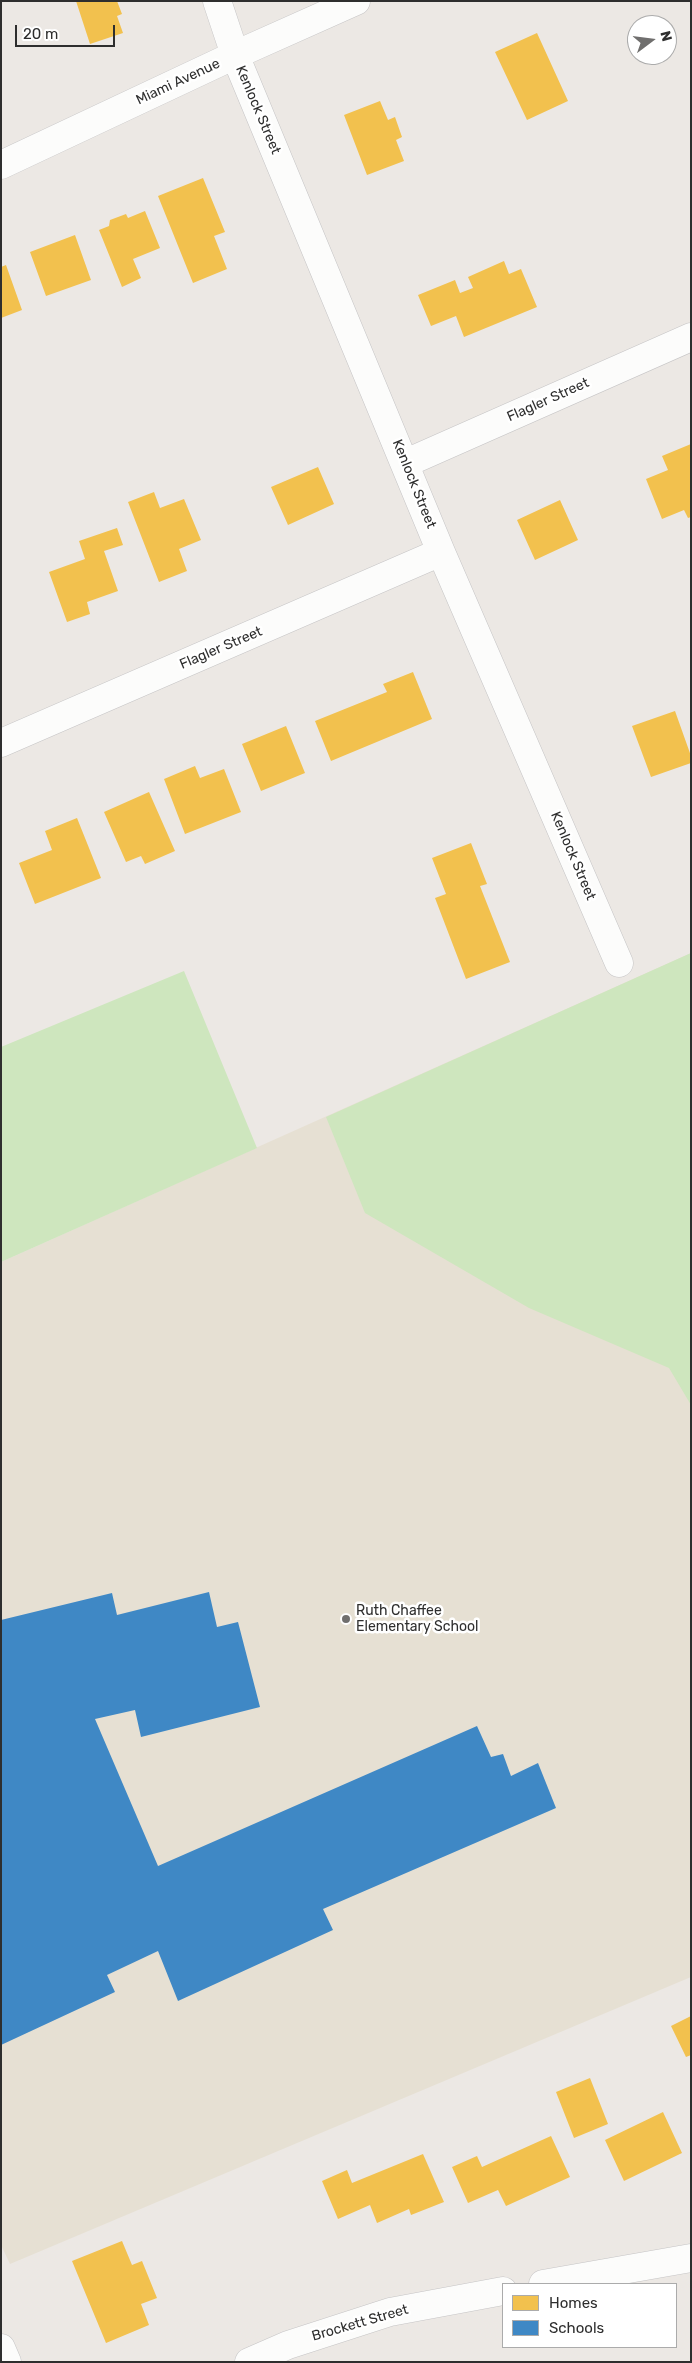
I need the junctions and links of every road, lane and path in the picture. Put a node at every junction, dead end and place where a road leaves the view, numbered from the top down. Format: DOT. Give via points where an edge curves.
graph roads {
  1 [pos="217,1"];
  2 [pos="356,1"];
  3 [pos="235,55"];
  4 [pos="1,166"];
  5 [pos="691,337"];
  6 [pos="406,463"];
  7 [pos="441,552"];
  8 [pos="1,743"];
  9 [pos="619,963"];
  10 [pos="691,2258"];
  11 [pos="549,2283"];
  12 [pos="502,2291"];
  13 [pos="1,2348"];
  14 [pos="7,2362"];
  15 [pos="249,2362"];
  1 -- 3 [label="street, Kenlock Street"];
  2 -- 3 [label="street, Miami Avenue"];
  3 -- 4 [label="street, Miami Avenue"];
  3 -- 6 [label="street, Kenlock Street"];
  5 -- 6 [label="street, Flagler Street"];
  6 -- 7 [label="street, Kenlock Street"];
  7 -- 8 [label="street, Flagler Street"];
  7 -- 9 [label="street, Kenlock Street"];
  10 -- 11 [label="street"];
  12 -- 15 [label="street, Brockett Street" via="390,2312 288,2345"];
  13 -- 14 [label="street"];
}
